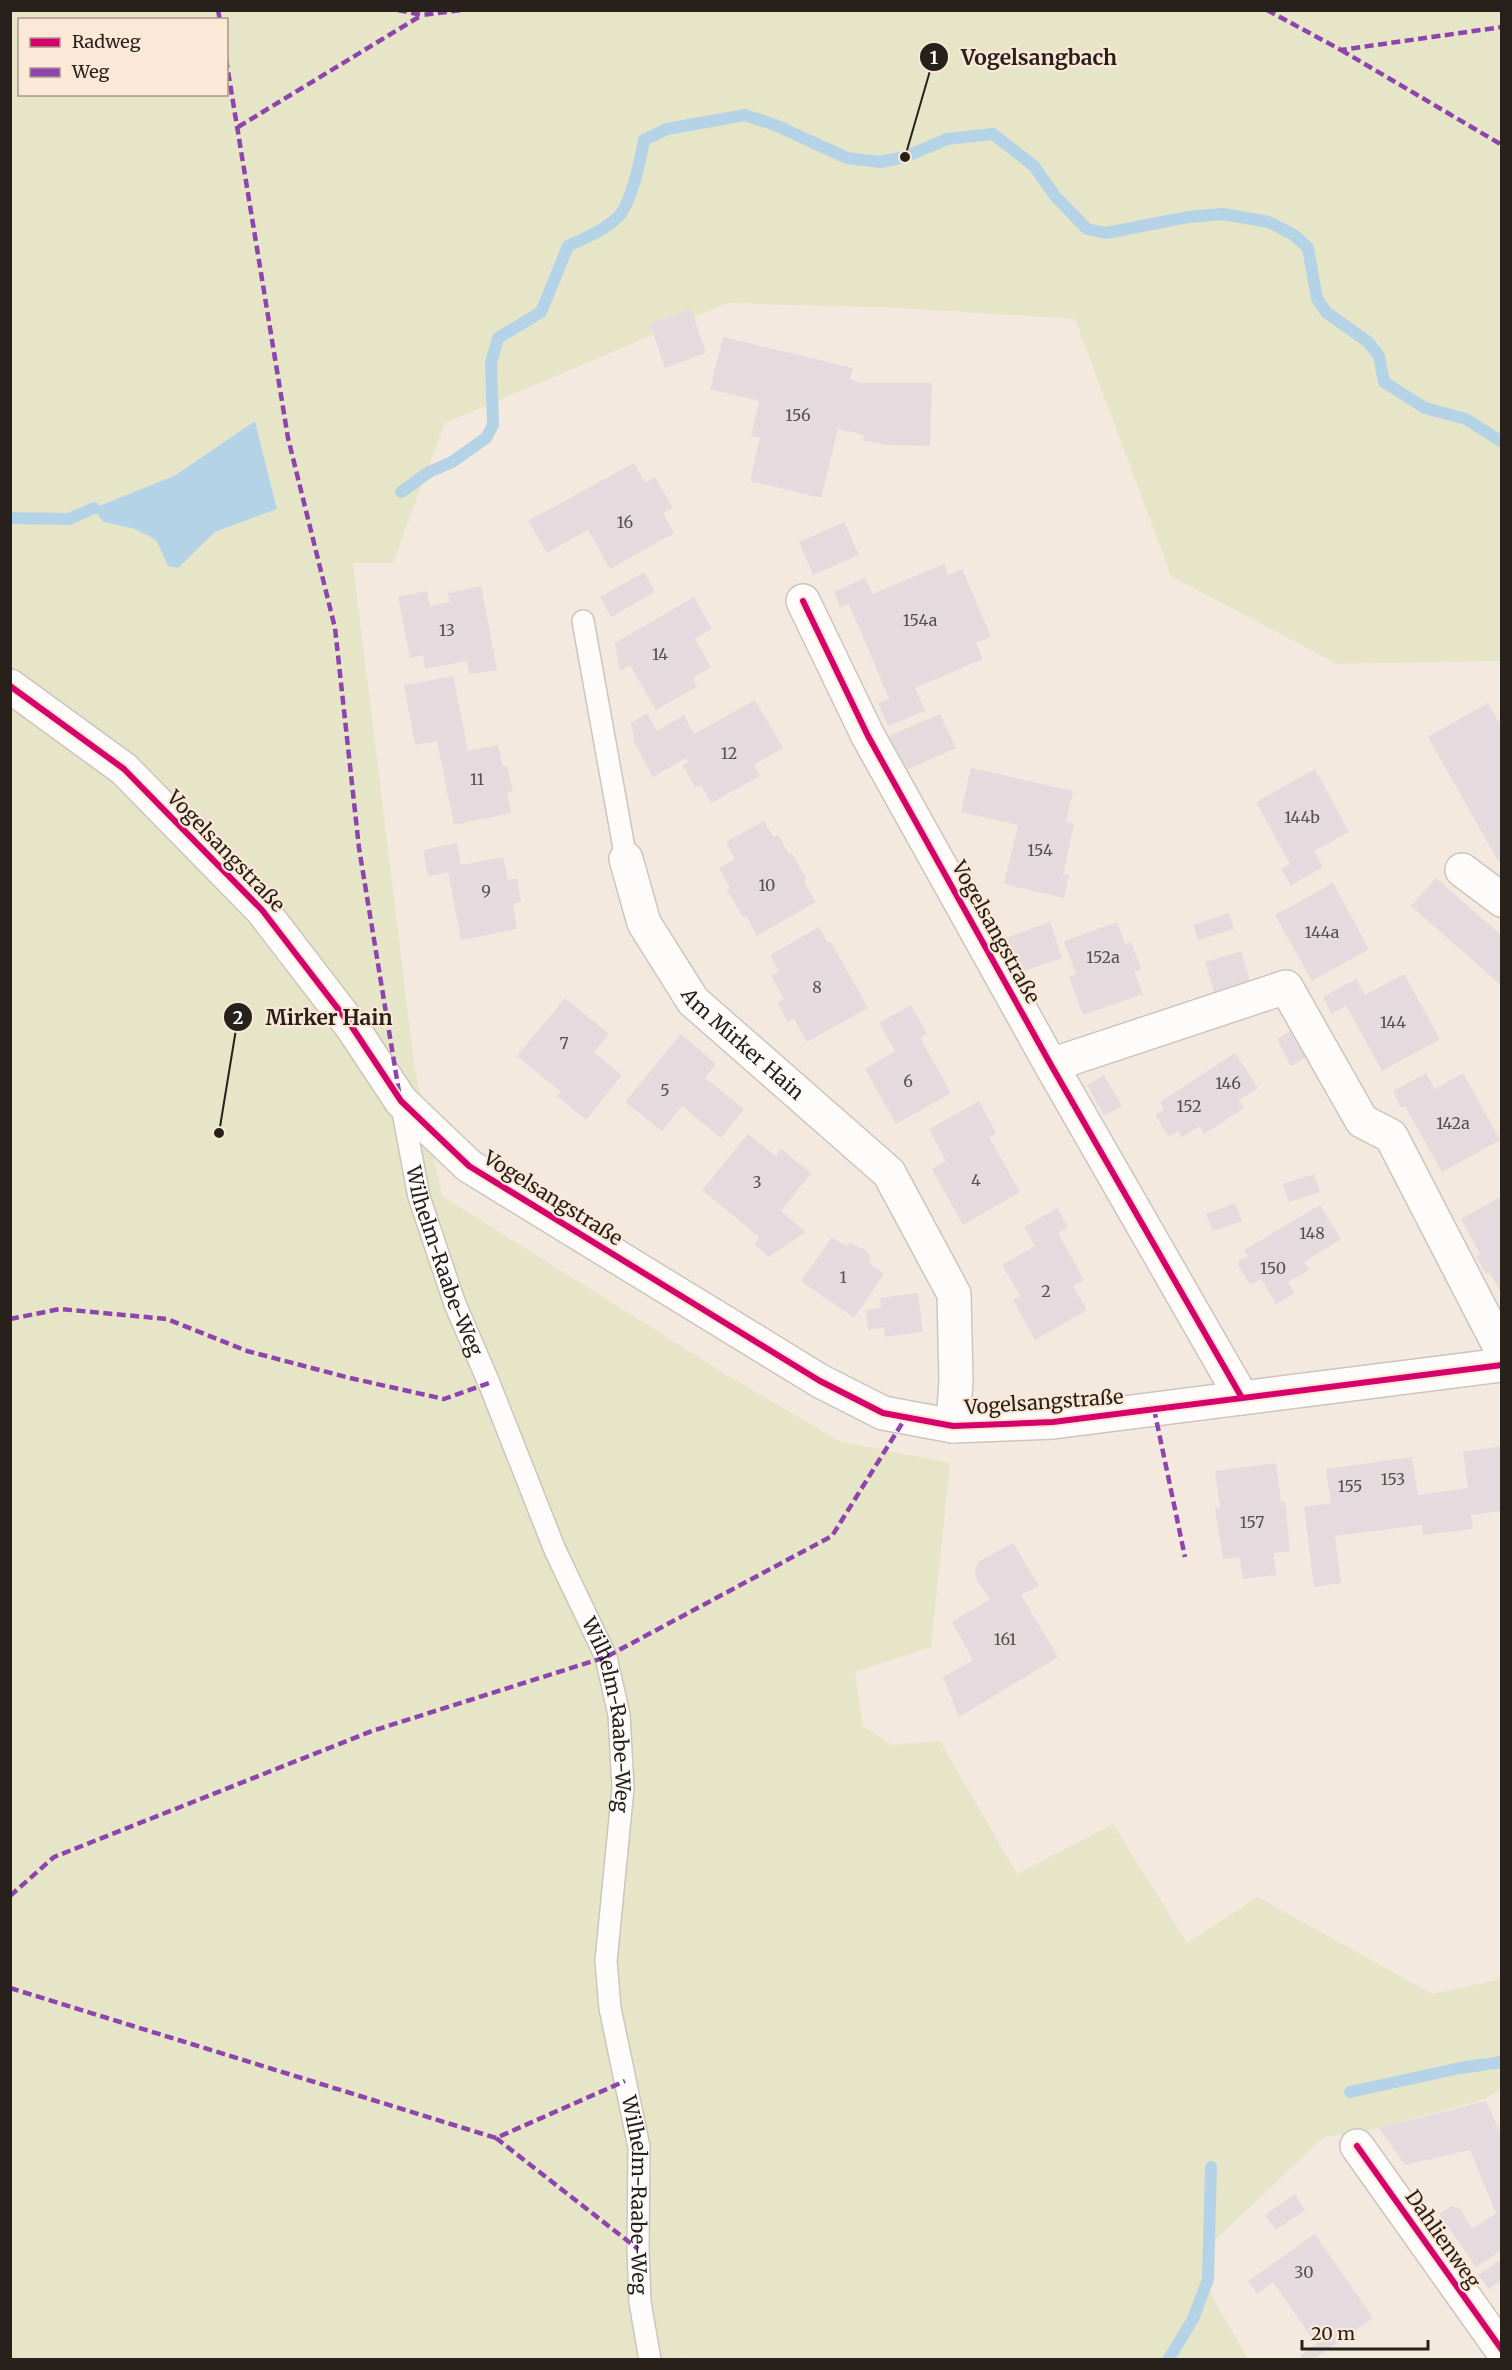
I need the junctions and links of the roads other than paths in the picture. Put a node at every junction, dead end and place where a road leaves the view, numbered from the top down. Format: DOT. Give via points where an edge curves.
graph roads {
  1 [pos="803,601"];
  2 [pos="583,621"];
  3 [pos="10,686"];
  4 [pos="626,858"];
  5 [pos="1462,870"];
  6 [pos="1502,900"];
  7 [pos="1051,1065"];
  8 [pos="400,1101"];
  9 [pos="1502,1351"];
  10 [pos="1502,1365"];
  11 [pos="1242,1398"];
  12 [pos="953,1426"];
  13 [pos="1357,2146"];
  14 [pos="1502,2350"];
  15 [pos="650,2360"];
  1 -- 7 [label="street, Vogelsangstraße" via="868,736"];
  2 -- 4 [label="lane, Am Mirker Hain"];
  3 -- 8 [label="street, Vogelsangstraße" via="124,770 262,910 352,1027"];
  4 -- 12 [label="street, Am Mirker Hain" via="644,922 693,1001 889,1173 954,1294"];
  5 -- 6 [label="street"];
  7 -- 9 [label="street" via="1286,987 1362,1121 1391,1136"];
  7 -- 11 [label="street, Vogelsangstraße"];
  8 -- 12 [label="street, Vogelsangstraße" via="469,1166 820,1381 884,1413"];
  8 -- 15 [label="lane, Wilhelm-Raabe-Weg" via="419,1197 455,1304 555,1550 606,1657 619,1715 623,1788 606,1961 610,2008 639,2147 640,2302"];
  10 -- 11 [label="street, Vogelsangstraße"];
  11 -- 12 [label="street, Vogelsangstraße" via="1053,1422"];
  13 -- 14 [label="street, Dahlienweg"];
}
